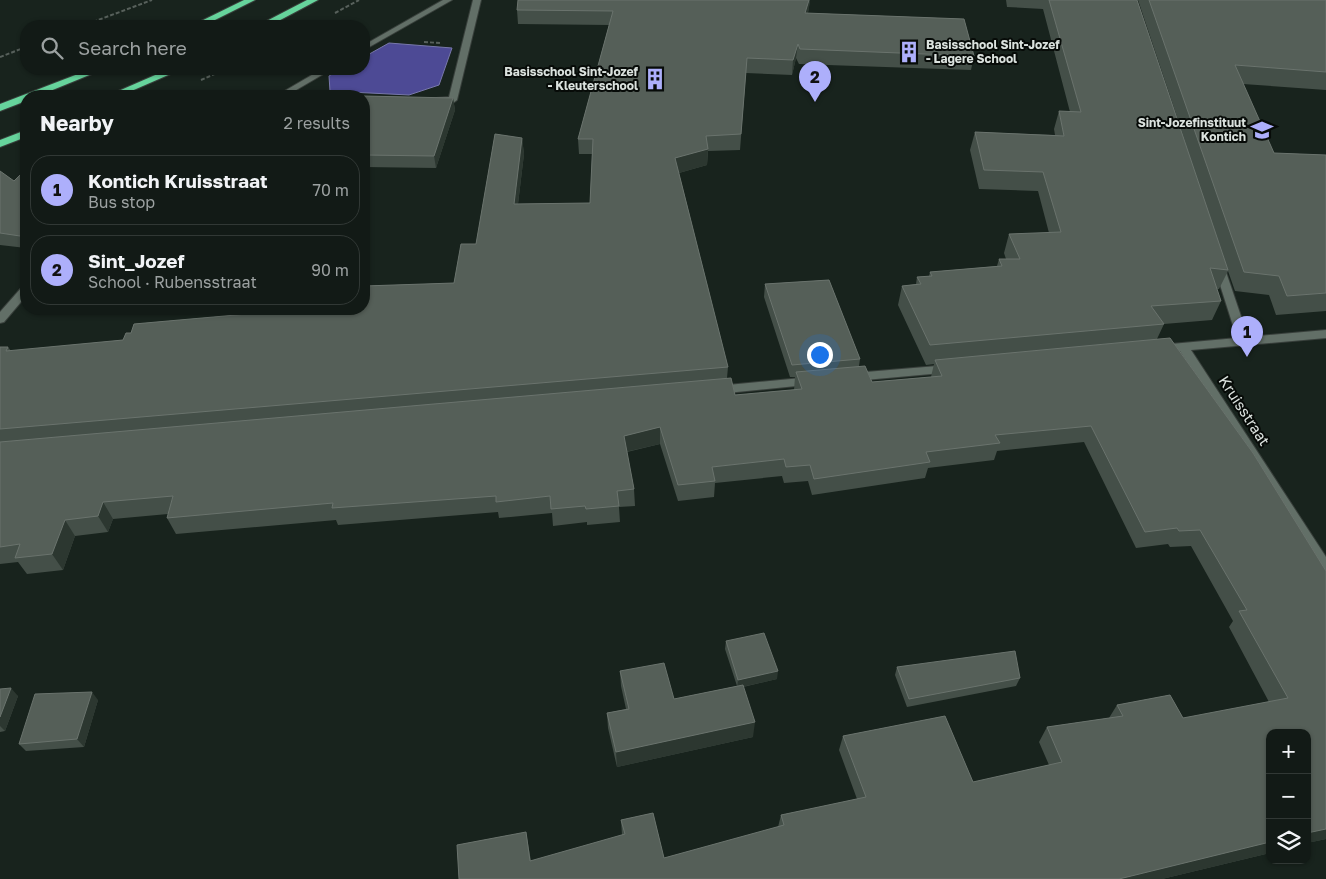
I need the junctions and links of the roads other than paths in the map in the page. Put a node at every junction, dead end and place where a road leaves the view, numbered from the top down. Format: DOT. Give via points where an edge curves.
graph roads {
  1 [pos="251,0"];
  2 [pos="314,0"];
  3 [pos="448,0"];
  4 [pos="478,0"];
  5 [pos="209,20"];
  6 [pos="274,20"];
  7 [pos="370,45"];
  8 [pos="84,75"];
  9 [pos="163,75"];
  10 [pos="317,75"];
  11 [pos="46,90"];
  12 [pos="126,90"];
  13 [pos="291,90"];
  14 [pos="20,100"];
  15 [pos="434,100"];
  16 [pos="0,108"];
  17 [pos="20,136"];
  18 [pos="0,144"];
  19 [pos="1216,258"];
  20 [pos="20,296"];
  21 [pos="0,320"];
  22 [pos="1326,334"];
  23 [pos="1244,342"];
  24 [pos="1183,347"];
  25 [pos="1144,351"];
  26 [pos="966,367"];
  27 [pos="710,390"];
  28 [pos="1326,569"];
  1 -- 5 [label="highway"];
  2 -- 6 [label="highway"];
  3 -- 7 [label="street"];
  4 -- 15 [label="street" via="454,100"];
  8 -- 11 [label="highway"];
  9 -- 12 [label="highway"];
  10 -- 13 [label="street"];
  14 -- 16 [label="highway"];
  17 -- 18 [label="highway"];
  19 -- 23 [label="street"];
  20 -- 21 [label="street"];
  22 -- 23 [label="street"];
  23 -- 24 [label="street"];
  24 -- 25 [label="street"];
  24 -- 28 [label="street, Kruisstraat"];
  26 -- 27 [label="street"];
}
